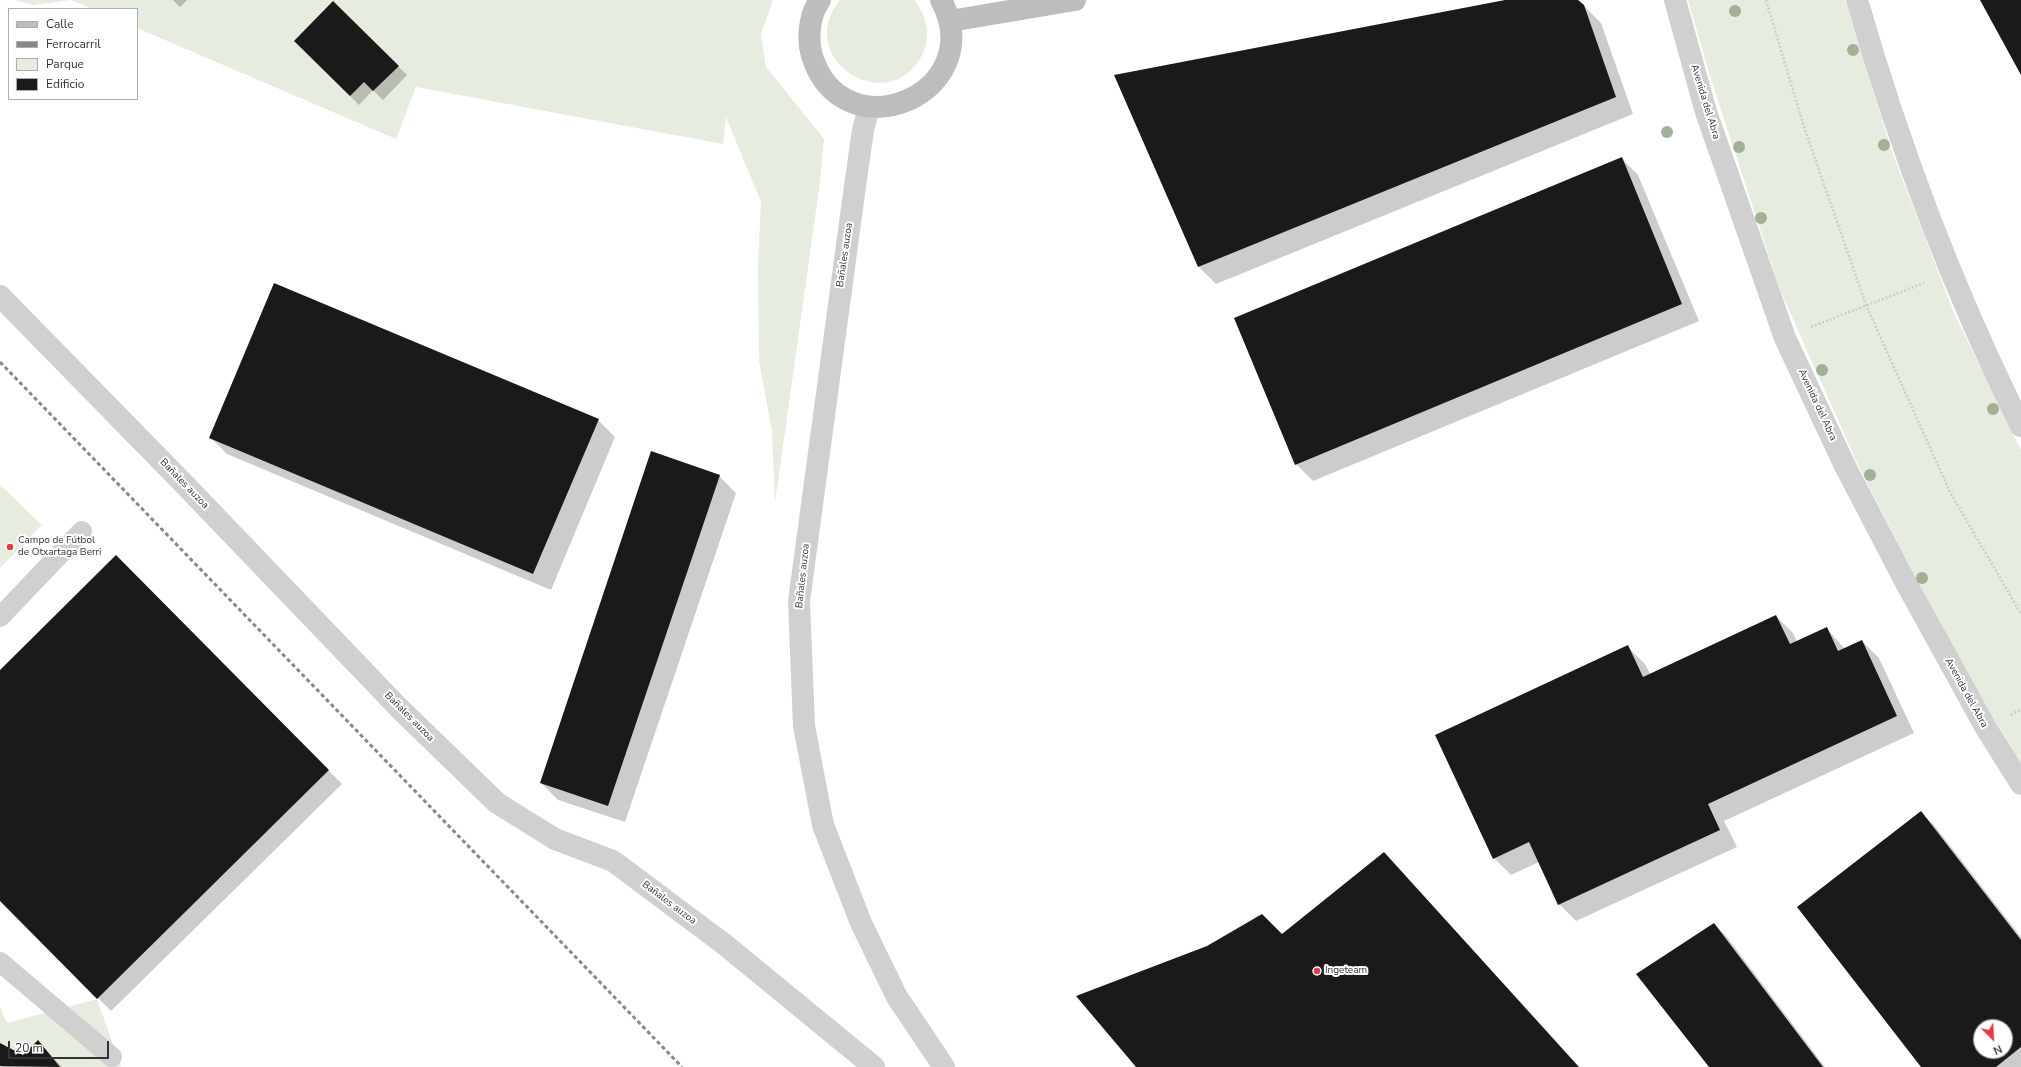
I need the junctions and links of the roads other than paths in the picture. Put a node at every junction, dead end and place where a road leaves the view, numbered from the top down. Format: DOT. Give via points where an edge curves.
graph roads {
  1 [pos="820,0"];
  2 [pos="941,0"];
  3 [pos="1075,0"];
  4 [pos="1675,0"];
  5 [pos="1857,0"];
  6 [pos="950,21"];
  7 [pos="869,107"];
  8 [pos="0,296"];
  9 [pos="2021,426"];
  10 [pos="82,531"];
  11 [pos="0,617"];
  12 [pos="2021,784"];
  13 [pos="0,962"];
  14 [pos="112,1057"];
  15 [pos="874,1067"];
  16 [pos="944,1067"];
  1 -- 7 [label="street" via="810,26 810,48 817,69 830,87 842,96"];
  2 -- 6 [label="street"];
  3 -- 6 [label="street"];
  4 -- 12 [label="street, Avenida del Abra" via="1706,112 1785,338 1906,583 1987,730"];
  5 -- 9 [label="street" via="1871,48 1950,272"];
  6 -- 7 [label="street" via="951,41 947,60 938,78 925,92 908,102 889,107"];
  7 -- 16 [label="street, Bañales auzoa" via="863,130 798,601 804,726 823,825 861,923 897,998"];
  8 -- 15 [label="street, Bañales auzoa" via="182,481 399,708 497,803 555,839 613,861 724,944"];
  10 -- 11 [label="lane"];
  13 -- 14 [label="lane"];
}
